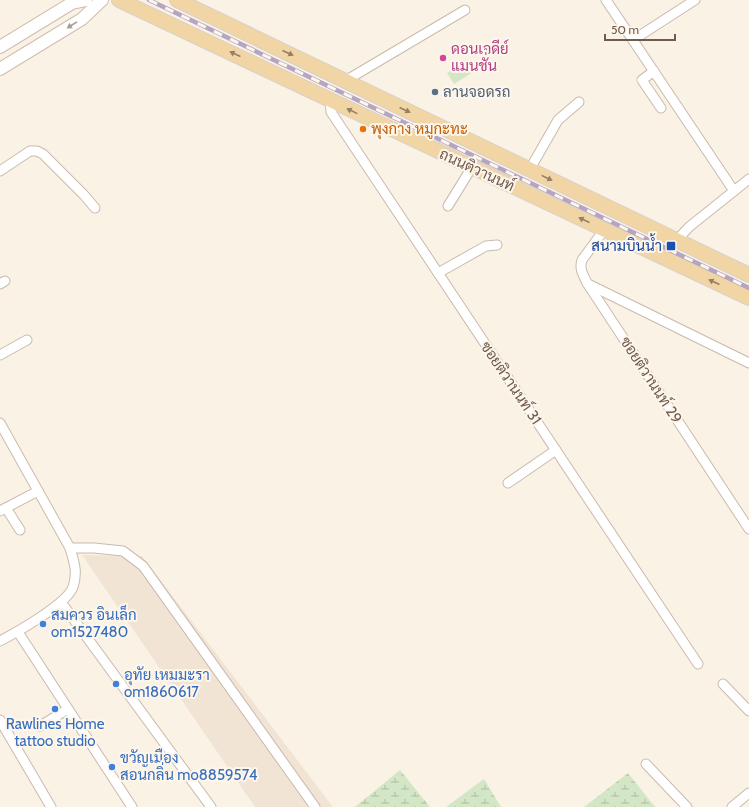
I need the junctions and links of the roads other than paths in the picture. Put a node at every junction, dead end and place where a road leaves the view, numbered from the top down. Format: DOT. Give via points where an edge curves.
graph roads {
  1 [pos="86,0"];
  2 [pos="102,0"];
  3 [pos="119,0"];
  4 [pos="177,0"];
  5 [pos="606,0"];
  6 [pos="695,0"];
  7 [pos="465,10"];
  8 [pos="633,40"];
  9 [pos="0,47"];
  10 [pos="0,69"];
  11 [pos="654,71"];
  12 [pos="345,81"];
  13 [pos="330,100"];
  14 [pos="579,102"];
  15 [pos="661,108"];
  16 [pos="472,167"];
  17 [pos="530,169"];
  18 [pos="0,171"];
  19 [pos="749,179"];
  20 [pos="734,191"];
  21 [pos="448,206"];
  22 [pos="95,208"];
  23 [pos="604,230"];
  24 [pos="676,241"];
  25 [pos="497,245"];
  26 [pos="438,273"];
  27 [pos="749,276"];
  28 [pos="587,283"];
  29 [pos="749,298"];
  30 [pos="27,340"];
  31 [pos="0,355"];
  32 [pos="749,363"];
  33 [pos="0,423"];
  34 [pos="556,450"];
  35 [pos="508,483"];
  36 [pos="38,491"];
  37 [pos="3,510"];
  38 [pos="749,529"];
  39 [pos="20,530"];
  40 [pos="70,548"];
  41 [pos="61,602"];
  42 [pos="18,632"];
  43 [pos="0,641"];
  44 [pos="698,664"];
  45 [pos="723,684"];
  46 [pos="68,709"];
  47 [pos="749,712"];
  48 [pos="0,720"];
  49 [pos="40,726"];
  50 [pos="646,764"];
  51 [pos="749,793"];
  52 [pos="51,807"];
  53 [pos="132,807"];
  54 [pos="211,807"];
  55 [pos="315,807"];
  56 [pos="687,807"];
  57 [pos="732,807"];
  1 -- 9 [label="main road" via="72,3"];
  2 -- 10 [label="main road, one-way" via="82,19"];
  13 -- 3 [label="main road, ถนนติวานนท์, one-way"];
  4 -- 12 [label="main road, ถนนติวานนท์, one-way"];
  5 -- 8 [label="street"];
  6 -- 8 [label="street"];
  7 -- 12 [label="street"];
  8 -- 11 [label="street"];
  11 -- 15 [label="street" via="642,80"];
  11 -- 20 [label="street"];
  12 -- 17 [label="main road, ถนนติวานนท์, one-way"];
  16 -- 13 [label="main road, ถนนติวานนท์, one-way"];
  13 -- 26 [label="street, ซอยติวานนท์ 31" via="331,112"];
  14 -- 17 [label="street" via="558,120"];
  16 -- 21 [label="street"];
  23 -- 16 [label="main road, ถนนติวานนท์, one-way"];
  17 -- 24 [label="main road, ถนนติวานนท์, one-way"];
  18 -- 22 [label="street" via="30,151 37,151 43,154"];
  19 -- 20 [label="street"];
  20 -- 24 [label="street" via="689,227"];
  23 -- 28 [label="street, ซอยติวานนท์ 29" via="580,265"];
  29 -- 23 [label="main road, ถนนติวานนท์, one-way"];
  24 -- 27 [label="main road, ถนนติวานนท์"];
  25 -- 26 [label="street" via="486,246"];
  26 -- 34 [label="street, ซอยติวานนท์ 31"];
  28 -- 32 [label="street"];
  28 -- 38 [label="street, ซอยติวานนท์ 29"];
  30 -- 31 [label="street"];
  33 -- 36 [label="street"];
  34 -- 35 [label="street"];
  34 -- 44 [label="street, ซอยติวานนท์ 31"];
  36 -- 37 [label="street"];
  36 -- 40 [label="street"];
  37 -- 39 [label="street"];
  40 -- 41 [label="street" via="76,569 73,588"];
  40 -- 55 [label="street" via="123,552 143,566"];
  41 -- 42 [label="street"];
  41 -- 54 [label="street"];
  42 -- 43 [label="street"];
  42 -- 46 [label="street"];
  45 -- 47 [label="street"];
  46 -- 49 [label="street"];
  46 -- 53 [label="street"];
  48 -- 52 [label="street"];
  50 -- 56 [label="street"];
  51 -- 57 [label="street"];
}
